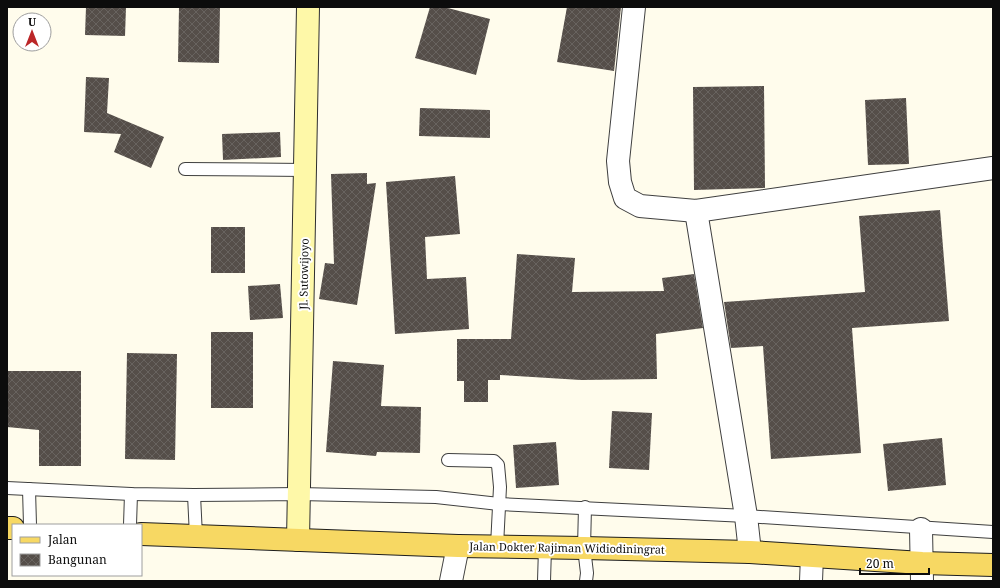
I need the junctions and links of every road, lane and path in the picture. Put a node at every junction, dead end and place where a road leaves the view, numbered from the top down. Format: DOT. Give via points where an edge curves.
graph roads {
  1 [pos="308,7"];
  2 [pos="634,7"];
  3 [pos="993,168"];
  4 [pos="185,169"];
  5 [pos="306,170"];
  6 [pos="696,211"];
  7 [pos="448,460"];
  8 [pos="7,488"];
  9 [pos="29,489"];
  10 [pos="131,494"];
  11 [pos="299,494"];
  12 [pos="194,495"];
  13 [pos="499,504"];
  14 [pos="585,507"];
  15 [pos="746,516"];
  16 [pos="30,524"];
  17 [pos="130,524"];
  18 [pos="921,529"];
  19 [pos="993,532"];
  20 [pos="142,534"];
  21 [pos="196,536"];
  22 [pos="298,540"];
  23 [pos="458,546"];
  24 [pos="497,546"];
  25 [pos="545,548"];
  26 [pos="584,548"];
  27 [pos="750,552"];
  28 [pos="812,556"];
  29 [pos="993,565"];
  30 [pos="922,572"];
  31 [pos="451,581"];
  32 [pos="544,581"];
  33 [pos="586,581"];
  34 [pos="811,581"];
  1 -- 5 [label="main road, Jl. Sutowijoyo"];
  2 -- 6 [label="street" via="618,160 620,182 625,198 640,206"];
  3 -- 6 [label="street"];
  4 -- 5 [label="lane"];
  5 -- 11 [label="main road, Jl. Sutowijoyo"];
  6 -- 15 [label="street"];
  7 -- 13 [label="lane" via="494,461 498,464"];
  8 -- 9 [label="lane"];
  9 -- 10 [label="lane"];
  9 -- 16 [label="lane"];
  10 -- 12 [label="lane"];
  10 -- 17 [label="lane"];
  11 -- 12 [label="lane"];
  11 -- 13 [label="lane" via="436,497"];
  11 -- 22 [label="main road, Jl. Sutowijoyo"];
  12 -- 21 [label="lane"];
  13 -- 14 [label="lane"];
  13 -- 24 [label="lane"];
  14 -- 15 [label="lane"];
  14 -- 26 [label="lane"];
  15 -- 18 [label="lane"];
  15 -- 27 [label="street"];
  18 -- 19 [label="lane"];
  18 -- 30 [label="street"];
  20 -- 21 [label="main road, Jalan Dokter Rajiman Widiodiningrat"];
  21 -- 22 [label="main road, Jalan Dokter Rajiman Widiodiningrat"];
  22 -- 23 [label="main road, Jalan Dokter Rajiman Widiodiningrat"];
  23 -- 24 [label="main road, Jalan Dokter Rajiman Widiodiningrat"];
  23 -- 31 [label="street"];
  24 -- 25 [label="main road, Jalan Dokter Rajiman Widiodiningrat"];
  25 -- 26 [label="main road, Jalan Dokter Rajiman Widiodiningrat"];
  25 -- 32 [label="lane"];
  26 -- 27 [label="main road, Jalan Dokter Rajiman Widiodiningrat"];
  26 -- 33 [label="lane"];
  27 -- 28 [label="main road, Jalan Dokter Rajiman Widiodiningrat"];
  28 -- 30 [label="main road, Jalan Dokter Rajiman Widiodiningrat"];
  28 -- 34 [label="street"];
  29 -- 30 [label="main road, Jalan Dokter Rajiman Widiodiningrat"];
}
